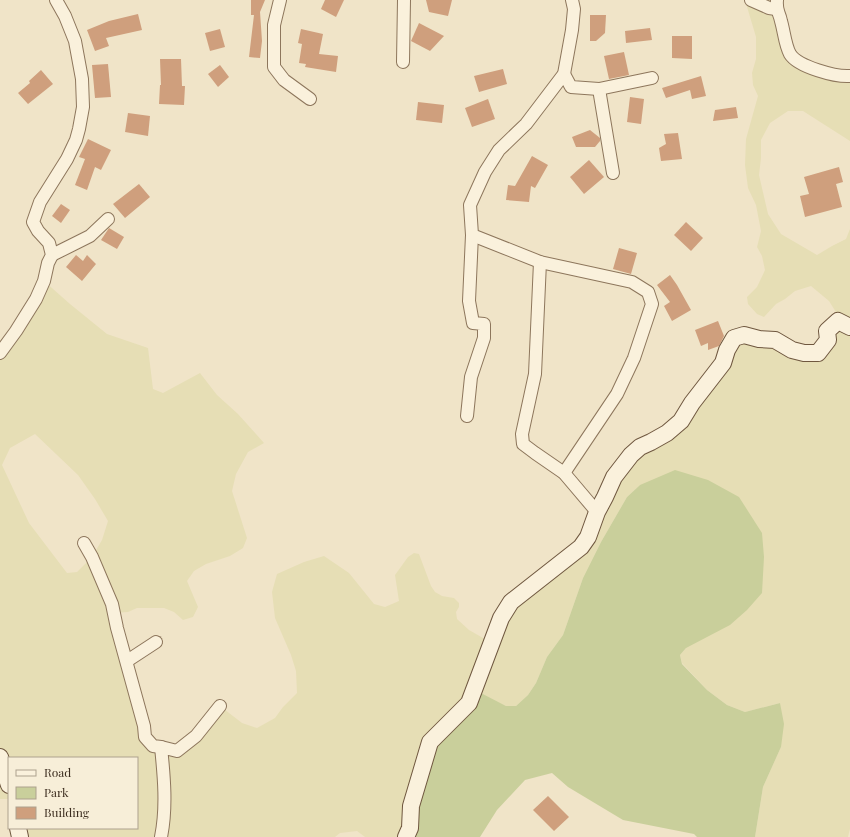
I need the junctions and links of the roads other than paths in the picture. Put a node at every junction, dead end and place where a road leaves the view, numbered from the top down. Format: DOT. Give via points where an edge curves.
graph roads {
  1 [pos="56,0"];
  2 [pos="280,0"];
  3 [pos="404,0"];
  4 [pos="572,0"];
  5 [pos="751,0"];
  6 [pos="776,4"];
  7 [pos="403,62"];
  8 [pos="564,74"];
  9 [pos="850,76"];
  10 [pos="652,78"];
  11 [pos="599,89"];
  12 [pos="310,99"];
  13 [pos="613,173"];
  14 [pos="108,219"];
  15 [pos="472,235"];
  16 [pos="52,255"];
  17 [pos="540,262"];
  18 [pos="850,327"];
  19 [pos="0,353"];
  20 [pos="467,416"];
  21 [pos="564,473"];
  22 [pos="596,512"];
  23 [pos="84,542"];
  24 [pos="156,642"];
  25 [pos="127,661"];
  26 [pos="220,706"];
  27 [pos="161,747"];
  28 [pos="0,757"];
  29 [pos="8,782"];
  30 [pos="161,837"];
  31 [pos="406,837"];
  1 -- 16 [label="street" via="66,16 75,41 82,80 83,108 76,140 40,202 33,222 49,243"];
  2 -- 12 [label="street" via="274,25 274,67 284,80"];
  3 -- 7 [label="street"];
  4 -- 8 [label="street" via="572,30"];
  5 -- 6 [label="street" via="769,8"];
  6 -- 9 [label="street" via="790,55 807,67 841,77"];
  8 -- 11 [label="street" via="571,87"];
  8 -- 15 [label="street" via="526,124 499,150 485,172 470,205"];
  10 -- 11 [label="street"];
  11 -- 13 [label="street"];
  14 -- 16 [label="street" via="90,236"];
  15 -- 17 [label="street"];
  15 -- 20 [label="street" via="469,301 473,323 484,324 484,338 471,377"];
  16 -- 19 [label="street" via="36,299"];
  17 -- 21 [label="street" via="535,374 522,434 523,444"];
  17 -- 21 [label="street" via="632,282 648,292 652,304 634,358 617,394"];
  18 -- 22 [label="street" via="838,321 827,331 828,340 818,353 792,350 775,340 744,335 734,338 727,350 724,363 681,421 667,433 640,447 631,455 614,477"];
  21 -- 22 [label="street"];
  22 -- 31 [label="street" via="588,537 581,547 511,602 501,618 469,703 430,742 411,806 410,828"];
  23 -- 25 [label="street" via="112,604"];
  24 -- 25 [label="street"];
  25 -- 27 [label="street" via="145,737 153,746"];
  26 -- 27 [label="street" via="196,736 177,751"];
  27 -- 30 [label="street" via="164,817"];
  28 -- 29 [label="street"];
}
